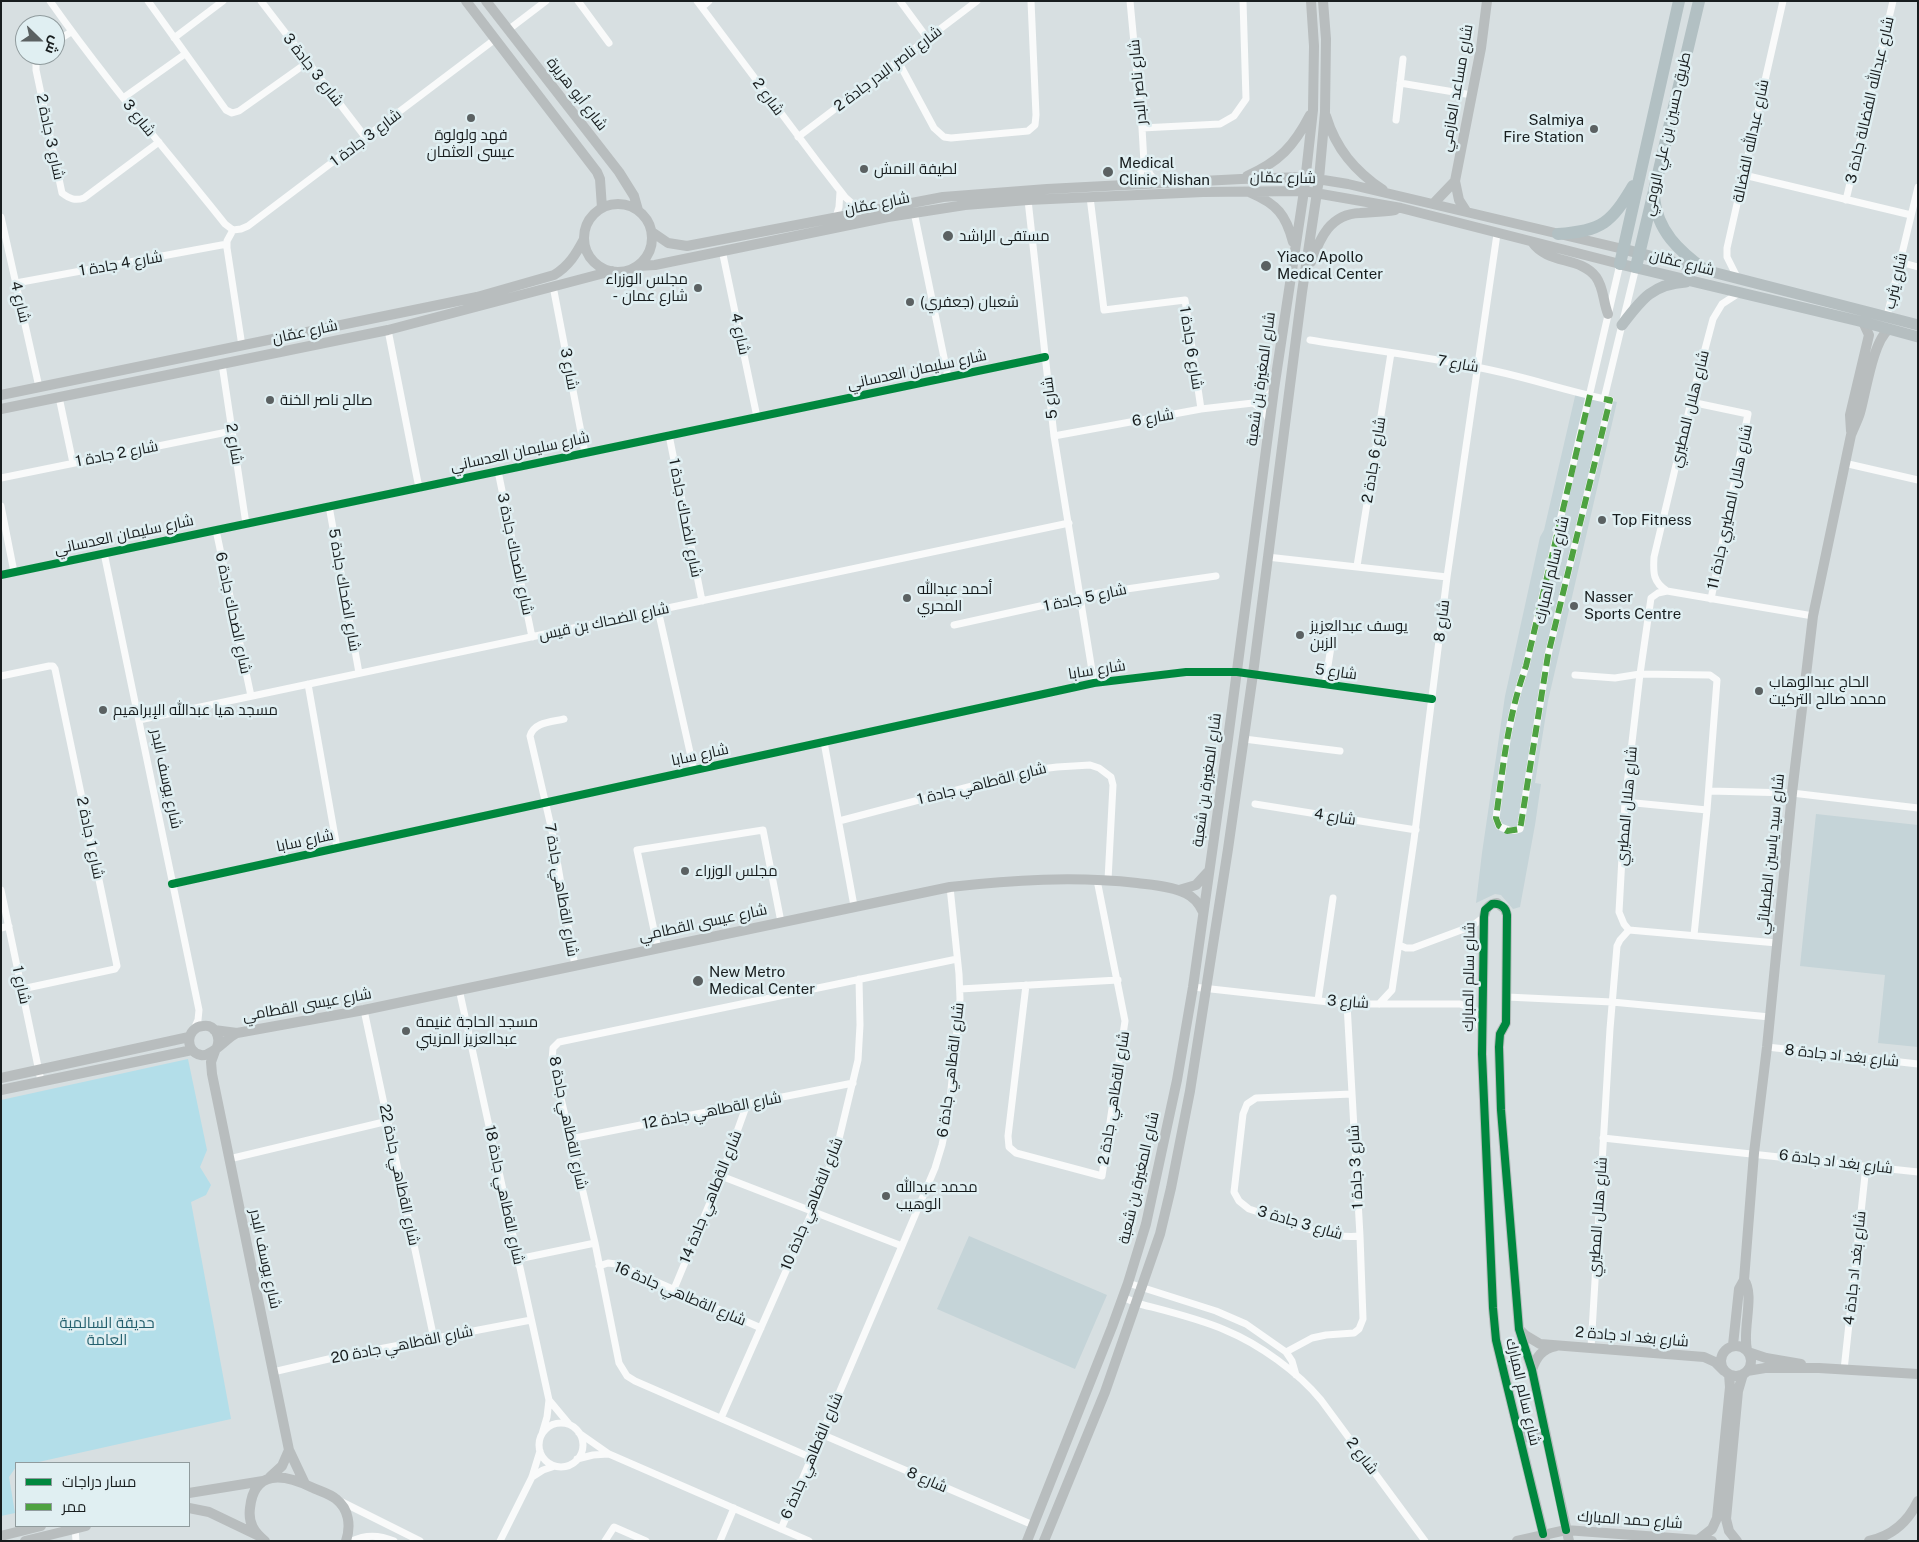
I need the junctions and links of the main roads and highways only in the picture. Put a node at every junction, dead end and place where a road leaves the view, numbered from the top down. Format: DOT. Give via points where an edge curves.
graph roads {
  1 [pos="466,1"];
  2 [pos="486,1"];
  3 [pos="1311,1"];
  4 [pos="1323,1"];
  5 [pos="1487,1"];
  6 [pos="1679,1"];
  7 [pos="1699,1"];
  8 [pos="1656,103"];
  9 [pos="1674,107"];
  10 [pos="1313,110"];
  11 [pos="1325,112"];
  12 [pos="1640,175"];
  13 [pos="1305,177"];
  14 [pos="1241,179"];
  15 [pos="1319,179"];
  16 [pos="1455,181"];
  17 [pos="1304,191"];
  18 [pos="1654,191"];
  19 [pos="1248,192"];
  20 [pos="1317,193"];
  21 [pos="1390,194"];
  22 [pos="1433,204"];
  23 [pos="602,208"];
  24 [pos="1401,208"];
  25 [pos="638,210"];
  26 [pos="1466,211"];
  27 [pos="652,232"];
  28 [pos="1558,234"];
  29 [pos="584,239"];
  30 [pos="1532,242"];
  31 [pos="1294,247"];
  32 [pos="1623,249"];
  33 [pos="1639,253"];
  34 [pos="1620,264"];
  35 [pos="637,266"];
  36 [pos="1636,267"];
  37 [pos="1705,270"];
  38 [pos="612,271"];
  39 [pos="1696,282"];
  40 [pos="1302,292"];
  41 [pos="1608,314"];
  42 [pos="1863,322"];
  43 [pos="1918,325"];
  44 [pos="1888,329"];
  45 [pos="1621,330"];
  46 [pos="1918,337"];
  47 [pos="1,395"];
  48 [pos="1,409"];
  49 [pos="1851,434"];
  50 [pos="1208,872"];
  51 [pos="1179,890"];
  52 [pos="1203,912"];
  53 [pos="213,1028"];
  54 [pos="192,1033"];
  55 [pos="236,1033"];
  56 [pos="216,1049"];
  57 [pos="194,1052"];
  58 [pos="212,1074"];
  59 [pos="40,1075"];
  60 [pos="1,1078"];
  61 [pos="1,1090"];
  62 [pos="1744,1280"];
  63 [pos="1519,1329"];
  64 [pos="1733,1345"];
  65 [pos="1558,1346"];
  66 [pos="1724,1351"];
  67 [pos="1748,1351"];
  68 [pos="1704,1357"];
  69 [pos="1819,1368"];
  70 [pos="1532,1370"];
  71 [pos="1726,1373"];
  72 [pos="1745,1373"];
  73 [pos="1918,1374"];
  74 [pos="1514,1415"];
  75 [pos="1546,1435"];
  76 [pos="289,1450"];
  77 [pos="266,1480"];
  78 [pos="305,1484"];
  79 [pos="190,1493"];
  80 [pos="1723,1499"];
  81 [pos="1918,1501"];
  82 [pos="190,1508"];
  83 [pos="37,1527"];
  84 [pos="80,1527"];
  85 [pos="1566,1530"];
  86 [pos="1,1536"];
  87 [pos="1544,1537"];
  88 [pos="262,1539"];
  89 [pos="1698,1540"];
  90 [pos="25,1541"];
  91 [pos="346,1541"];
  92 [pos="1027,1541"];
  93 [pos="1044,1541"];
  94 [pos="1517,1541"];
  95 [pos="1568,1541"];
  96 [pos="1712,1541"];
  97 [pos="1737,1541"];
  98 [pos="1869,1541"];
  1 -- 23 [label="main road, شارع أبو هريرة" via="597,172"];
  2 -- 25 [label="main road, شارع أبو هريرة" via="619,172 634,196"];
  3 -- 10 [label="main road, شارع المغيرة بن شعبة"];
  4 -- 11 [label="main road, شارع المغيرة بن شعبة"];
  5 -- 16 [label="main road, شارع مساعد العازمي"];
  6 -- 8 [label="highway, طريق حسين بن علي الرومي"];
  7 -- 9 [label="highway, طريق حسين بن علي الرومي"];
  8 -- 9 [label="highway"];
  8 -- 12 [label="highway, طريق حسين بن علي الرومي"];
  9 -- 18 [label="highway, طريق حسين بن علي الرومي"];
  10 -- 13 [label="main road, شارع المغيرة بن شعبة"];
  10 -- 14 [label="main road" via="1298,136 1281,156"];
  11 -- 15 [label="main road, شارع المغيرة بن شعبة"];
  11 -- 21 [label="main road" via="1336,143 1348,160 1362,175"];
  12 -- 28 [label="highway" via="1618,210 1605,222 1583,232"];
  12 -- 32 [label="highway, طريق حسين بن علي الرومي"];
  13 -- 14 [label="main road, شارع عمّان"];
  13 -- 15 [label="main road, شارع عمّان"];
  13 -- 17 [label="main road, شارع المغيرة بن شعبة"];
  14 -- 27 [label="main road, شارع عمّان" via="943,197 687,246 668,243"];
  15 -- 20 [label="main road, شارع المغيرة بن شعبة"];
  15 -- 21 [label="main road, شارع عمّان"];
  16 -- 22 [label="main road"];
  16 -- 26 [label="main road, شارع مساعد العازمي"];
  17 -- 19 [label="main road, شارع عمّان"];
  17 -- 20 [label="main road, شارع عمّان"];
  17 -- 31 [label="main road, شارع المغيرة بن شعبة"];
  18 -- 33 [label="highway, طريق حسين بن علي الرومي"];
  18 -- 37 [label="highway" via="1657,214 1668,236 1680,252"];
  19 -- 31 [label="main road" via="1278,210 1287,223"];
  19 -- 35 [label="main road, شارع عمّان" via="965,205"];
  20 -- 24 [label="main road, شارع عمّان"];
  20 -- 40 [label="main road, شارع المغيرة بن شعبة"];
  21 -- 22 [label="main road, شارع عمّان"];
  22 -- 26 [label="main road, شارع عمّان"];
  23 -- 25 [label="main road" via="624,204"];
  23 -- 29 [label="main road" via="587,225"];
  24 -- 30 [label="main road, شارع عمّان"];
  24 -- 40 [label="main road" via="1354,213 1330,225 1318,242"];
  25 -- 27 [label="main road"];
  26 -- 28 [label="main road, شارع عمّان"];
  27 -- 35 [label="main road" via="648,255"];
  28 -- 32 [label="main road, شارع عمّان"];
  29 -- 38 [label="main road" via="592,260"];
  29 -- 47 [label="main road, شارع عمّان" via="574,259 554,275 477,297"];
  30 -- 34 [label="main road, شارع عمّان"];
  30 -- 41 [label="main road" via="1543,254 1581,265 1593,274 1601,286"];
  31 -- 50 [label="main road, شارع المغيرة بن شعبة"];
  32 -- 33 [label="main road, شارع عمّان"];
  32 -- 34 [label="highway, طريق حسين بن علي الرومي"];
  33 -- 36 [label="highway, طريق حسين بن علي الرومي"];
  33 -- 37 [label="main road, شارع عمّان"];
  34 -- 36 [label="main road, شارع عمّان"];
  35 -- 38 [label="main road"];
  36 -- 39 [label="main road, شارع عمّان"];
  37 -- 43 [label="main road, شارع عمّان"];
  38 -- 48 [label="main road, شارع عمّان" via="388,330"];
  39 -- 42 [label="main road, شارع عمّان"];
  39 -- 45 [label="main road" via="1669,284 1652,291"];
  40 -- 93 [label="main road, شارع المغيرة بن شعبة" via="1244,739 1190,1091 1171,1188 1160,1234 1105,1392"];
  42 -- 44 [label="main road, شارع عمّان"];
  42 -- 49 [label="main road, شارع سيد ياسين الطبطبائي" via="1868,335 1850,414"];
  44 -- 46 [label="main road, شارع عمّان"];
  44 -- 49 [label="main road, شارع سيد ياسين الطبطبائي" via="1880,339"];
  49 -- 62 [label="main road, شارع سيد ياسين الطبطبائي" via="1813,616 1754,1153"];
  50 -- 51 [label="main road" via="1196,885"];
  50 -- 52 [label="main road, شارع المغيرة بن شعبة"];
  51 -- 52 [label="main road, شارع عيسى القطامي" via="1196,900"];
  51 -- 55 [label="main road, شارع عيسى القطامي" via="1102,880 1011,880 950,887 364,1010"];
  52 -- 92 [label="main road, شارع المغيرة بن شعبة" via="1159,1168 1146,1224 1123,1297"];
  53 -- 54 [label="main road" via="202,1026"];
  53 -- 55 [label="main road, شارع عيسى القطامي"];
  53 -- 56 [label="main road" via="219,1038"];
  54 -- 57 [label="main road" via="189,1042"];
  54 -- 59 [label="main road"];
  55 -- 56 [label="main road, شارع عيسى القطامي"];
  56 -- 57 [label="main road" via="206,1055"];
  56 -- 58 [label="main road, شارع يوسف البدر"];
  57 -- 58 [label="main road, شارع يوسف البدر"];
  57 -- 59 [label="main road"];
  58 -- 76 [label="main road, شارع يوسف البدر"];
  59 -- 60 [label="main road"];
  59 -- 61 [label="main road"];
  62 -- 64 [label="main road, شارع سيد ياسين الطبطبائي" via="1738,1294"];
  62 -- 67 [label="main road, شارع سيد ياسين الطبطبائي" via="1749,1291 1744,1332"];
  63 -- 65 [label="main road, شارع بغد اد جادة 2" via="1540,1344"];
  63 -- 70 [label="main road, شارع سالم المبارك"];
  63 -- 74 [label="main road, شارع سالم المبارك" via="1499,1047 1508,997 1506,912 1502,905 1492,904 1485,910 1484,917 1482,1037 1492,1308 1496,1340"];
  64 -- 66 [label="main road"];
  64 -- 67 [label="main road"];
  65 -- 68 [label="main road, شارع بغد اد جادة 2"];
  65 -- 70 [label="main road, شارع بغد اد جادة 2" via="1540,1353"];
  66 -- 68 [label="main road, شارع بغد اد جادة 2"];
  66 -- 71 [label="main road" via="1720,1359"];
  67 -- 69 [label="main road" via="1766,1358"];
  67 -- 72 [label="main road" via="1751,1364"];
  68 -- 71 [label="main road, شارع بغد اد جادة 2"];
  69 -- 72 [label="main road" via="1765,1368"];
  69 -- 73 [label="main road"];
  70 -- 75 [label="main road, شارع سالم المبارك"];
  71 -- 72 [label="main road" via="1736,1376"];
  71 -- 80 [label="main road" via="1730,1387"];
  72 -- 80 [label="main road" via="1738,1386"];
  74 -- 75 [label="main road" via="1529,1438"];
  74 -- 87 [label="main road, شارع سالم المبارك"];
  75 -- 85 [label="main road, شارع سالم المبارك"];
  76 -- 77 [label="main road" via="282,1466"];
  76 -- 78 [label="main road, شارع يوسف البدر"];
  77 -- 78 [label="main road" via="279,1476"];
  77 -- 79 [label="main road"];
  77 -- 88 [label="main road" via="254,1493 250,1508 251,1524"];
  78 -- 91 [label="main road" via="336,1498 344,1508 349,1530"];
  80 -- 89 [label="main road" via="1715,1524"];
  80 -- 97 [label="main road" via="1726,1523"];
  81 -- 98 [label="main road" via="1900,1526"];
  82 -- 88 [label="main road" via="209,1512"];
  83 -- 86 [label="main road"];
  84 -- 90 [label="main road"];
  85 -- 87 [label="main road, شارع حمد المبارك"];
  85 -- 89 [label="main road, شارع حمد المبارك"];
  85 -- 95 [label="main road, شارع سالم المبارك"];
  87 -- 94 [label="main road, شارع حمد المبارك"];
  89 -- 96 [label="main road, شارع حمد المبارك"];
}
